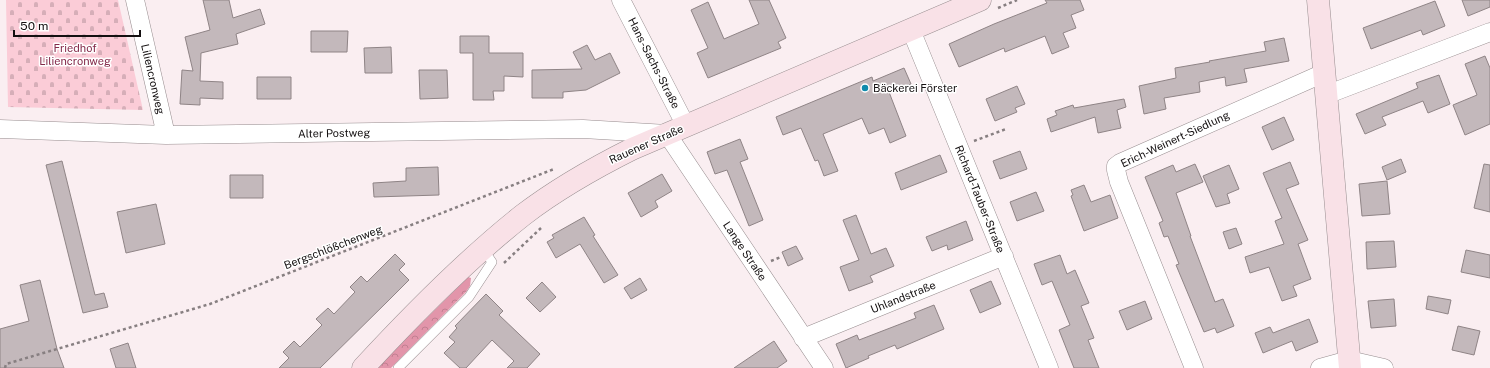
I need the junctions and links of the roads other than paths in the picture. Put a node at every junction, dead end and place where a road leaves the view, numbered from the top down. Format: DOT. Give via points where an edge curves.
graph roads {
  1 [pos="135,0"];
  2 [pos="621,0"];
  3 [pos="980,0"];
  4 [pos="1318,0"];
  5 [pos="958,4"];
  6 [pos="911,30"];
  7 [pos="1490,32"];
  8 [pos="1324,73"];
  9 [pos="1326,95"];
  10 [pos="0,129"];
  11 [pos="677,130"];
  12 [pos="166,135"];
  13 [pos="483,249"];
  14 [pos="1004,256"];
  15 [pos="803,338"];
  16 [pos="1350,364"];
  17 [pos="820,366"];
  18 [pos="363,368"];
  19 [pos="398,368"];
  20 [pos="1049,368"];
  21 [pos="1194,368"];
  22 [pos="1320,368"];
  23 [pos="1384,368"];
  1 -- 12 [label="street, Liliencronweg"];
  2 -- 11 [label="street, Hans-Sachs-Straße"];
  3 -- 5 [label="main road, Rauener Straße"];
  4 -- 8 [label="main road"];
  5 -- 6 [label="main road, Rauener Straße"];
  6 -- 11 [label="main road, Rauener Straße"];
  6 -- 14 [label="street, Richard-Tauber-Straße"];
  7 -- 9 [label="street"];
  8 -- 9 [label="main road"];
  8 -- 21 [label="street, Erich-Weinert-Siedlung" via="1116,166 1119,182"];
  9 -- 16 [label="main road"];
  10 -- 12 [label="street, Alter Postweg"];
  11 -- 12 [label="street, Alter Postweg"];
  11 -- 13 [label="main road, Rauener Straße" via="602,164 524,214"];
  11 -- 15 [label="street, Lange Straße"];
  13 -- 18 [label="main road, Rauener Straße"];
  13 -- 19 [label="lane" via="492,262 469,297"];
  14 -- 15 [label="street, Uhlandstraße"];
  14 -- 20 [label="street, Richard-Tauber-Straße"];
  15 -- 17 [label="street, Lange Straße"];
  16 -- 22 [label="street"];
  16 -- 23 [label="street"];
}
